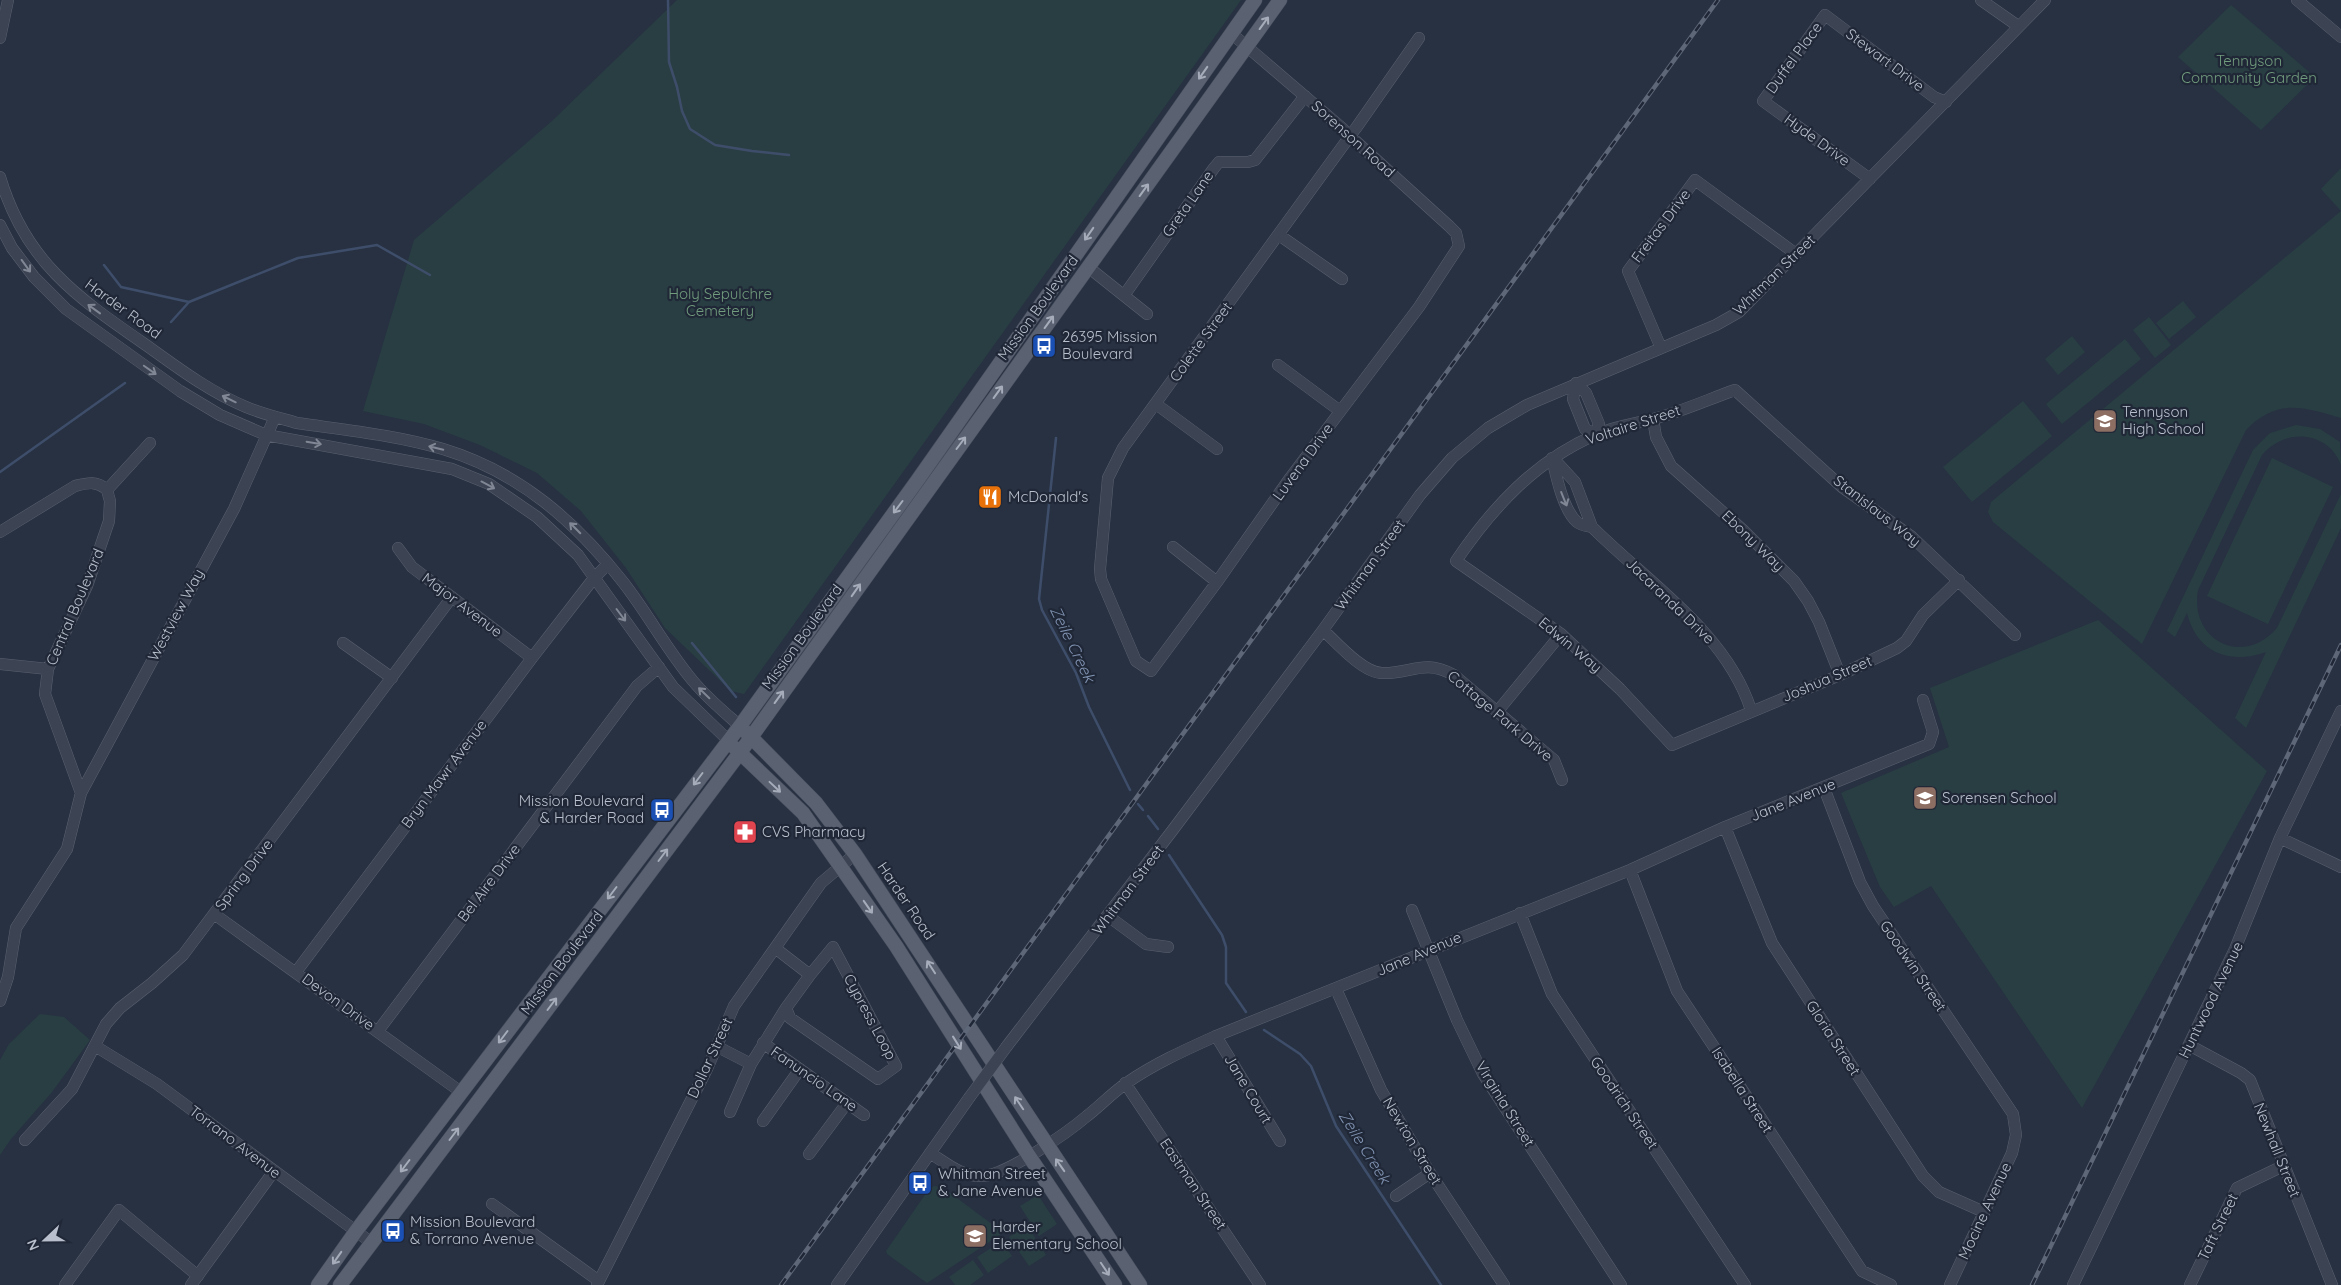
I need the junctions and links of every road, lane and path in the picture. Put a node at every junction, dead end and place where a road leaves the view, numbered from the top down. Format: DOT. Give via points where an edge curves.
graph roads {
  1 [pos="8,0"];
  2 [pos="1255,0"];
  3 [pos="1280,0"];
  4 [pos="1981,0"];
  5 [pos="2045,0"];
  6 [pos="2297,0"];
  7 [pos="1825,15"];
  8 [pos="2018,26"];
  9 [pos="1231,33"];
  10 [pos="2341,37"];
  11 [pos="0,38"];
  12 [pos="1419,38"];
  13 [pos="1247,46"];
  14 [pos="1305,96"];
  15 [pos="1763,101"];
  16 [pos="1946,102"];
  17 [pos="1350,136"];
  18 [pos="0,177"];
  19 [pos="1870,179"];
  20 [pos="0,225"];
  21 [pos="1279,235"];
  22 [pos="1455,254"];
  23 [pos="1796,254"];
  24 [pos="1088,267"];
  25 [pos="1342,279"];
  26 [pos="1125,294"];
  27 [pos="1147,314"];
  28 [pos="1661,348"];
  29 [pos="1278,365"];
  30 [pos="1576,383"];
  31 [pos="1736,390"];
  32 [pos="1156,404"];
  33 [pos="1340,411"];
  34 [pos="275,417"];
  35 [pos="1653,420"];
  36 [pos="266,434"];
  37 [pos="1595,434"];
  38 [pos="947,436"];
  39 [pos="150,442"];
  40 [pos="1217,449"];
  41 [pos="1552,458"];
  42 [pos="107,490"];
  43 [pos="924,496"];
  44 [pos="1592,527"];
  45 [pos="0,532"];
  46 [pos="1173,547"];
  47 [pos="398,548"];
  48 [pos="1456,560"];
  49 [pos="607,565"];
  50 [pos="594,578"];
  51 [pos="1959,580"];
  52 [pos="1217,582"];
  53 [pos="452,597"];
  54 [pos="1323,630"];
  55 [pos="1561,634"];
  56 [pos="2015,635"];
  57 [pos="343,643"];
  58 [pos="532,658"];
  59 [pos="0,664"];
  60 [pos="659,667"];
  61 [pos="48,669"];
  62 [pos="1151,671"];
  63 [pos="1840,674"];
  64 [pos="392,678"];
  65 [pos="1922,700"];
  66 [pos="1751,710"];
  67 [pos="2341,711"];
  68 [pos="1497,712"];
  69 [pos="740,726"];
  70 [pos="751,736"];
  71 [pos="728,740"];
  72 [pos="1672,745"];
  73 [pos="740,754"];
  74 [pos="1562,780"];
  75 [pos="1824,788"];
  76 [pos="81,794"];
  77 [pos="1725,827"];
  78 [pos="2280,838"];
  79 [pos="855,854"];
  80 [pos="840,867"];
  81 [pos="2341,867"];
  82 [pos="1630,870"];
  83 [pos="1412,910"];
  84 [pos="1520,913"];
  85 [pos="214,914"];
  86 [pos="1108,916"];
  87 [pos="1168,947"];
  88 [pos="775,948"];
  89 [pos="1428,950"];
  90 [pos="296,972"];
  91 [pos="810,975"];
  92 [pos="1336,989"];
  93 [pos="0,1001"];
  94 [pos="786,1008"];
  95 [pos="378,1031"];
  96 [pos="1216,1036"];
  97 [pos="763,1044"];
  98 [pos="2189,1045"];
  99 [pos="95,1046"];
  100 [pos="716,1046"];
  101 [pos="752,1064"];
  102 [pos="800,1069"];
  103 [pos="1125,1083"];
  104 [pos="461,1092"];
  105 [pos="847,1102"];
  106 [pos="730,1112"];
  107 [pos="864,1115"];
  108 [pos="763,1121"];
  109 [pos="2016,1135"];
  110 [pos="25,1140"];
  111 [pos="1280,1141"];
  112 [pos="1046,1144"];
  113 [pos="930,1153"];
  114 [pos="809,1154"];
  115 [pos="1029,1156"];
  116 [pos="2283,1166"];
  117 [pos="274,1171"];
  118 [pos="1430,1173"];
  119 [pos="1396,1196"];
  120 [pos="492,1204"];
  121 [pos="1984,1212"];
  122 [pos="356,1232"];
  123 [pos="372,1243"];
  124 [pos="195,1280"];
  125 [pos="598,1283"];
  126 [pos="65,1285"];
  127 [pos="318,1285"];
  128 [pos="341,1285"];
  129 [pos="836,1285"];
  130 [pos="1115,1285"];
  131 [pos="1140,1285"];
  132 [pos="1260,1285"];
  133 [pos="1504,1285"];
  134 [pos="1622,1285"];
  135 [pos="1745,1285"];
  136 [pos="1890,1285"];
  137 [pos="1950,1285"];
  138 [pos="2073,1285"];
  139 [pos="2190,1285"];
  140 [pos="2332,1285"];
  1 -- 11 [label="street"];
  2 -- 9 [label="main road, Mission Boulevard"];
  13 -- 3 [label="main road, Mission Boulevard, one-way"];
  4 -- 8 [label="street"];
  5 -- 8 [label="street, Whitman Street"];
  6 -- 10 [label="street"];
  7 -- 15 [label="street, Duffel Place"];
  7 -- 16 [label="street, Stewart Drive" via="1934,97"];
  8 -- 16 [label="street, Whitman Street"];
  9 -- 13 [label="street, Sorenson Road"];
  9 -- 38 [label="main road, Mission Boulevard, one-way"];
  12 -- 17 [label="street, Colette Street"];
  13 -- 14 [label="street, Sorenson Road"];
  24 -- 13 [label="main road, Mission Boulevard, one-way"];
  14 -- 17 [label="street, Sorenson Road"];
  14 -- 26 [label="street, Greta Lane" via="1255,160 1219,162"];
  15 -- 19 [label="street, Hyde Drive"];
  16 -- 19 [label="street, Whitman Street"];
  17 -- 21 [label="street, Colette Street"];
  17 -- 22 [label="street, Sorenson Road" via="1456,232 1459,246"];
  34 -- 18 [label="street, Harder Road, one-way" via="240,404 197,381 78,297 50,270 28,239"];
  19 -- 23 [label="street, Whitman Street"];
  20 -- 36 [label="street, one-way" via="12,248 34,277 66,309 199,402"];
  21 -- 25 [label="street"];
  21 -- 32 [label="street, Colette Street"];
  22 -- 33 [label="street, Luvena Drive"];
  23 -- 28 [label="street, Whitman Street" via="1739,312"];
  23 -- 28 [label="street, Freitas Drive" via="1695,180 1628,271"];
  24 -- 26 [label="street"];
  43 -- 24 [label="main road, Mission Boulevard, one-way"];
  26 -- 27 [label="street"];
  28 -- 30 [label="street, Whitman Street"];
  29 -- 33 [label="street"];
  30 -- 37 [label="street" via="1573,399 1585,430"];
  30 -- 54 [label="street, Whitman Street" via="1506,416 1481,432 1452,458 1420,494"];
  31 -- 35 [label="street, Voltaire Street"];
  31 -- 51 [label="street, Stanislaus Way" via="1842,487 1912,537"];
  32 -- 40 [label="street"];
  32 -- 62 [label="street, Colette Street" via="1123,448 1110,473 1100,569 1103,588 1136,661"];
  33 -- 52 [label="street, Luvena Drive"];
  34 -- 36 [label="street"];
  49 -- 34 [label="street, Harder Road, one-way" via="554,508 508,477 467,458 416,443"];
  35 -- 37 [label="street, Voltaire Street" via="1632,422"];
  35 -- 63 [label="street, Ebony Way" via="1656,437 1671,466 1744,531 1799,588 1819,622"];
  36 -- 50 [label="street, one-way" via="452,469 489,484 556,533"];
  36 -- 76 [label="street, Westview Way" via="234,509"];
  37 -- 41 [label="street, Voltaire Street"];
  38 -- 43 [label="main road" via="942,458 922,486"];
  38 -- 69 [label="main road, Mission Boulevard, one-way"];
  39 -- 42 [label="street"];
  41 -- 44 [label="street, Jacaranda Drive" via="1575,482"];
  41 -- 44 [label="street, Jacaranda Drive, one-way" via="1570,514 1578,523"];
  41 -- 48 [label="street, Voltaire Street" via="1489,515"];
  42 -- 45 [label="street" via="102,485 89,482 75,486"];
  42 -- 61 [label="street, Central Boulevard" via="109,521 87,586"];
  70 -- 43 [label="main road, Mission Boulevard, one-way"];
  44 -- 66 [label="street, Jacaranda Drive" via="1717,646 1744,689"];
  46 -- 52 [label="street"];
  47 -- 53 [label="street, Major Avenue" via="412,568"];
  48 -- 55 [label="street, Edwin Way"];
  49 -- 50 [label="street"];
  69 -- 49 [label="street, Harder Road, one-way" via="694,683 623,582"];
  50 -- 58 [label="street, Bryn Mawr Avenue"];
  50 -- 60 [label="street, one-way"];
  51 -- 56 [label="street, Stanislaus Way"];
  51 -- 63 [label="street, Joshua Street" via="1923,615 1906,641"];
  52 -- 62 [label="street, Luvena Drive"];
  53 -- 58 [label="street, Major Avenue"];
  53 -- 64 [label="street, Spring Drive"];
  54 -- 68 [label="street, Cottage Park Drive" via="1358,662 1381,674 1440,667"];
  54 -- 86 [label="street, Whitman Street"];
  55 -- 68 [label="street"];
  55 -- 72 [label="street, Edwin Way" via="1620,688"];
  57 -- 64 [label="street"];
  58 -- 90 [label="street, Bryn Mawr Avenue"];
  59 -- 61 [label="street"];
  60 -- 71 [label="street" via="678,693"];
  60 -- 95 [label="street, Bel Aire Drive" via="637,686"];
  61 -- 76 [label="street, Central Boulevard" via="44,694"];
  63 -- 66 [label="street, Joshua Street"];
  64 -- 85 [label="street, Spring Drive"];
  65 -- 75 [label="street, Jane Avenue" via="1933,732 1929,744"];
  66 -- 72 [label="street, Joshua Street"];
  67 -- 78 [label="street, Huntwood Avenue"];
  68 -- 74 [label="street, Cottage Park Drive" via="1554,760"];
  69 -- 70 [label="main road, Harder Road"];
  69 -- 71 [label="main road, Mission Boulevard"];
  70 -- 73 [label="main road, Mission Boulevard"];
  70 -- 79 [label="main road, Harder Road" via="816,803"];
  71 -- 73 [label="main road"];
  71 -- 104 [label="main road, Mission Boulevard, one-way"];
  73 -- 80 [label="main road, one-way" via="803,813"];
  123 -- 73 [label="main road, Mission Boulevard, one-way"];
  75 -- 77 [label="street, Jane Avenue"];
  75 -- 109 [label="street, Goodwin Street" via="1860,882 1873,906 2013,1114"];
  76 -- 93 [label="street" via="66,849 16,928 8,977"];
  77 -- 82 [label="street, Jane Avenue"];
  77 -- 121 [label="street, Gloria Street" via="1772,943 1923,1176 1939,1192"];
  78 -- 81 [label="street"];
  78 -- 98 [label="street, Huntwood Avenue" via="2246,926"];
  79 -- 80 [label="street, Dollar Street"];
  112 -- 79 [label="main road, Harder Road, one-way"];
  80 -- 88 [label="street, Dollar Street" via="821,883"];
  80 -- 115 [label="main road, one-way" via="896,946"];
  82 -- 84 [label="street, Jane Avenue"];
  82 -- 136 [label="street, Isabella Street" via="1677,991 1862,1271"];
  83 -- 89 [label="street, Virginia Street"];
  84 -- 89 [label="street, Jane Avenue"];
  84 -- 135 [label="street, Goodrich Street" via="1552,994"];
  85 -- 90 [label="street, Devon Drive"];
  85 -- 99 [label="street, Spring Drive" via="183,955 120,1008 106,1024"];
  86 -- 87 [label="street" via="1146,944"];
  86 -- 113 [label="street, Whitman Street, bridge" via="1007,1046"];
  88 -- 91 [label="street"];
  88 -- 100 [label="street, Dollar Street" via="734,1006"];
  89 -- 92 [label="street, Jane Avenue"];
  89 -- 134 [label="street, Virginia Street" via="1483,1074"];
  90 -- 95 [label="street, Devon Drive"];
  91 -- 94 [label="street, Cypress Loop"];
  91 -- 94 [label="street, Cypress Loop" via="833,947 896,1066 878,1079 790,1018"];
  92 -- 96 [label="street, Jane Avenue"];
  92 -- 118 [label="street, Newton Street" via="1381,1090"];
  94 -- 97 [label="street"];
  95 -- 104 [label="street, Devon Drive"];
  96 -- 103 [label="street, Jane Avenue" via="1157,1063"];
  96 -- 111 [label="street, Jane Court"];
  97 -- 101 [label="street"];
  97 -- 102 [label="street, Fanuncio Lane"];
  98 -- 116 [label="street, Newhall Street" via="2250,1080"];
  98 -- 138 [label="street, Huntwood Avenue"];
  99 -- 110 [label="street, Spring Drive" via="72,1089"];
  99 -- 117 [label="street, Torrano Avenue" via="157,1084"];
  100 -- 101 [label="street"];
  100 -- 125 [label="street, Dollar Street"];
  101 -- 106 [label="street"];
  102 -- 105 [label="street, Fanuncio Lane"];
  102 -- 108 [label="street"];
  103 -- 112 [label="street, Jane Avenue" via="1086,1118"];
  103 -- 132 [label="street, Eastman Street"];
  104 -- 122 [label="main road, Mission Boulevard, one-way"];
  105 -- 107 [label="street, Fanuncio Lane"];
  105 -- 114 [label="street"];
  109 -- 121 [label="street, Mocine Avenue" via="2012,1153"];
  112 -- 115 [label="street, Jane Avenue"];
  131 -- 112 [label="main road, Harder Road, one-way"];
  113 -- 115 [label="street, Jane Avenue" via="958,1171 982,1176 1001,1172"];
  113 -- 129 [label="street, Whitman Street"];
  115 -- 130 [label="main road, one-way"];
  116 -- 139 [label="street, Taft Street" via="2237,1188"];
  116 -- 140 [label="street, Newhall Street"];
  117 -- 122 [label="street, Torrano Avenue"];
  117 -- 124 [label="street"];
  118 -- 119 [label="street"];
  118 -- 133 [label="street, Newton Street"];
  120 -- 125 [label="street"];
  121 -- 137 [label="street, Mocine Avenue"];
  122 -- 123 [label="street, Torrano Avenue"];
  122 -- 127 [label="main road, Mission Boulevard, one-way"];
  123 -- 128 [label="main road, Mission Boulevard"];
  124 -- 126 [label="street" via="120,1210"];
}
